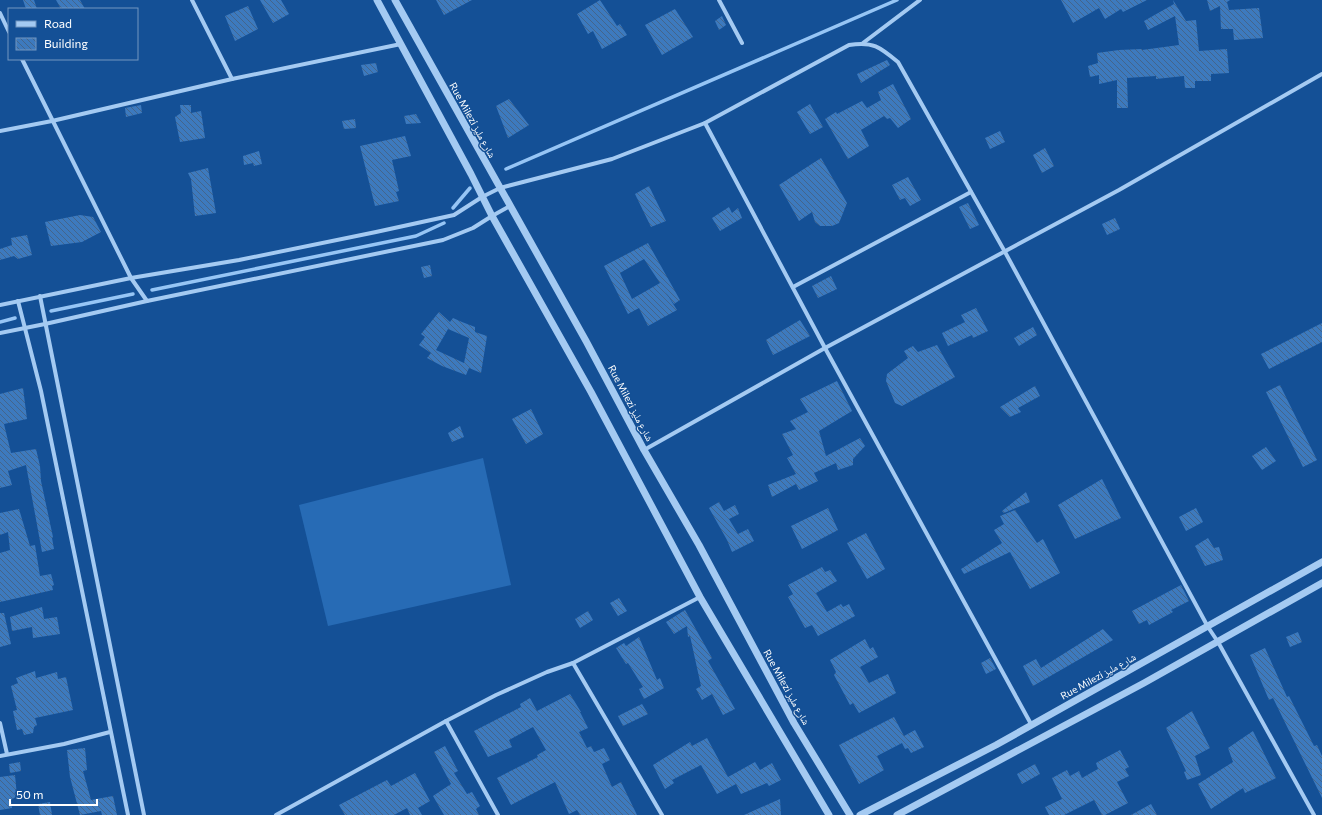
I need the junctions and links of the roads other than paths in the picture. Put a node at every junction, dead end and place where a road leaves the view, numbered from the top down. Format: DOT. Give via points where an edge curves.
graph roads {
  1 [pos="192,0"];
  2 [pos="377,0"];
  3 [pos="396,0"];
  4 [pos="719,0"];
  5 [pos="920,0"];
  6 [pos="0,13"];
  7 [pos="8,30"];
  8 [pos="742,43"];
  9 [pos="863,43"];
  10 [pos="401,44"];
  11 [pos="22,60"];
  12 [pos="1322,74"];
  13 [pos="232,79"];
  14 [pos="52,121"];
  15 [pos="705,123"];
  16 [pos="0,131"];
  17 [pos="500,188"];
  18 [pos="971,192"];
  19 [pos="482,197"];
  20 [pos="510,206"];
  21 [pos="492,216"];
  22 [pos="1005,252"];
  23 [pos="131,278"];
  24 [pos="793,287"];
  25 [pos="40,296"];
  26 [pos="18,301"];
  27 [pos="146,301"];
  28 [pos="0,305"];
  29 [pos="46,324"];
  30 [pos="24,329"];
  31 [pos="0,333"];
  32 [pos="825,348"];
  33 [pos="644,450"];
  34 [pos="1322,562"];
  35 [pos="1322,583"];
  36 [pos="700,598"];
  37 [pos="1208,627"];
  38 [pos="1218,642"];
  39 [pos="574,663"];
  40 [pos="446,721"];
  41 [pos="0,723"];
  42 [pos="1031,724"];
  43 [pos="110,732"];
  44 [pos="7,754"];
  45 [pos="0,756"];
  46 [pos="128,815"];
  47 [pos="144,815"];
  48 [pos="276,815"];
  49 [pos="498,815"];
  50 [pos="662,815"];
  51 [pos="829,815"];
  52 [pos="850,815"];
  53 [pos="860,815"];
  54 [pos="897,815"];
  55 [pos="1314,815"];
  1 -- 13 [label="street"];
  2 -- 10 [label="street"];
  3 -- 17 [label="street, Rue Milezi شارع مليز"];
  4 -- 8 [label="street"];
  5 -- 9 [label="street"];
  6 -- 7 [label="street"];
  9 -- 15 [label="street" via="849,45"];
  9 -- 18 [label="street" via="881,48 898,62"];
  10 -- 13 [label="street"];
  10 -- 19 [label="street"];
  11 -- 14 [label="street"];
  12 -- 22 [label="street"];
  13 -- 14 [label="street"];
  14 -- 16 [label="street"];
  14 -- 23 [label="street"];
  15 -- 17 [label="street" via="612,159"];
  15 -- 24 [label="street"];
  17 -- 19 [label="street"];
  17 -- 20 [label="street, Rue Milezi شارع مليز"];
  18 -- 22 [label="street"];
  18 -- 24 [label="street"];
  19 -- 21 [label="street"];
  19 -- 23 [label="street" via="454,215 433,220 239,260"];
  20 -- 21 [label="street"];
  20 -- 33 [label="street, Rue Milezi شارع مليز"];
  21 -- 27 [label="street" via="473,228 443,240"];
  21 -- 36 [label="street" via="591,392"];
  22 -- 32 [label="street"];
  22 -- 37 [label="street"];
  23 -- 25 [label="street"];
  23 -- 27 [label="street"];
  24 -- 32 [label="street"];
  25 -- 26 [label="street"];
  25 -- 29 [label="street"];
  26 -- 28 [label="street"];
  26 -- 30 [label="street"];
  27 -- 29 [label="street"];
  29 -- 30 [label="street"];
  29 -- 47 [label="street"];
  30 -- 31 [label="street"];
  30 -- 43 [label="street" via="40,391"];
  32 -- 33 [label="street"];
  32 -- 42 [label="street"];
  33 -- 52 [label="street, Rue Milezi شارع مليز" via="699,545 794,723"];
  34 -- 37 [label="street, Rue Milezi شارع مليز"];
  35 -- 38 [label="street"];
  36 -- 39 [label="street"];
  36 -- 51 [label="street"];
  37 -- 38 [label="street"];
  37 -- 42 [label="street, Rue Milezi شارع مليز"];
  38 -- 54 [label="street"];
  38 -- 55 [label="street"];
  39 -- 40 [label="street" via="540,675"];
  39 -- 50 [label="street"];
  40 -- 48 [label="street"];
  40 -- 49 [label="street"];
  41 -- 44 [label="street"];
  42 -- 53 [label="street, Rue Milezi شارع مليز"];
  43 -- 44 [label="street" via="64,744"];
  43 -- 46 [label="street"];
  44 -- 45 [label="street"];
}
